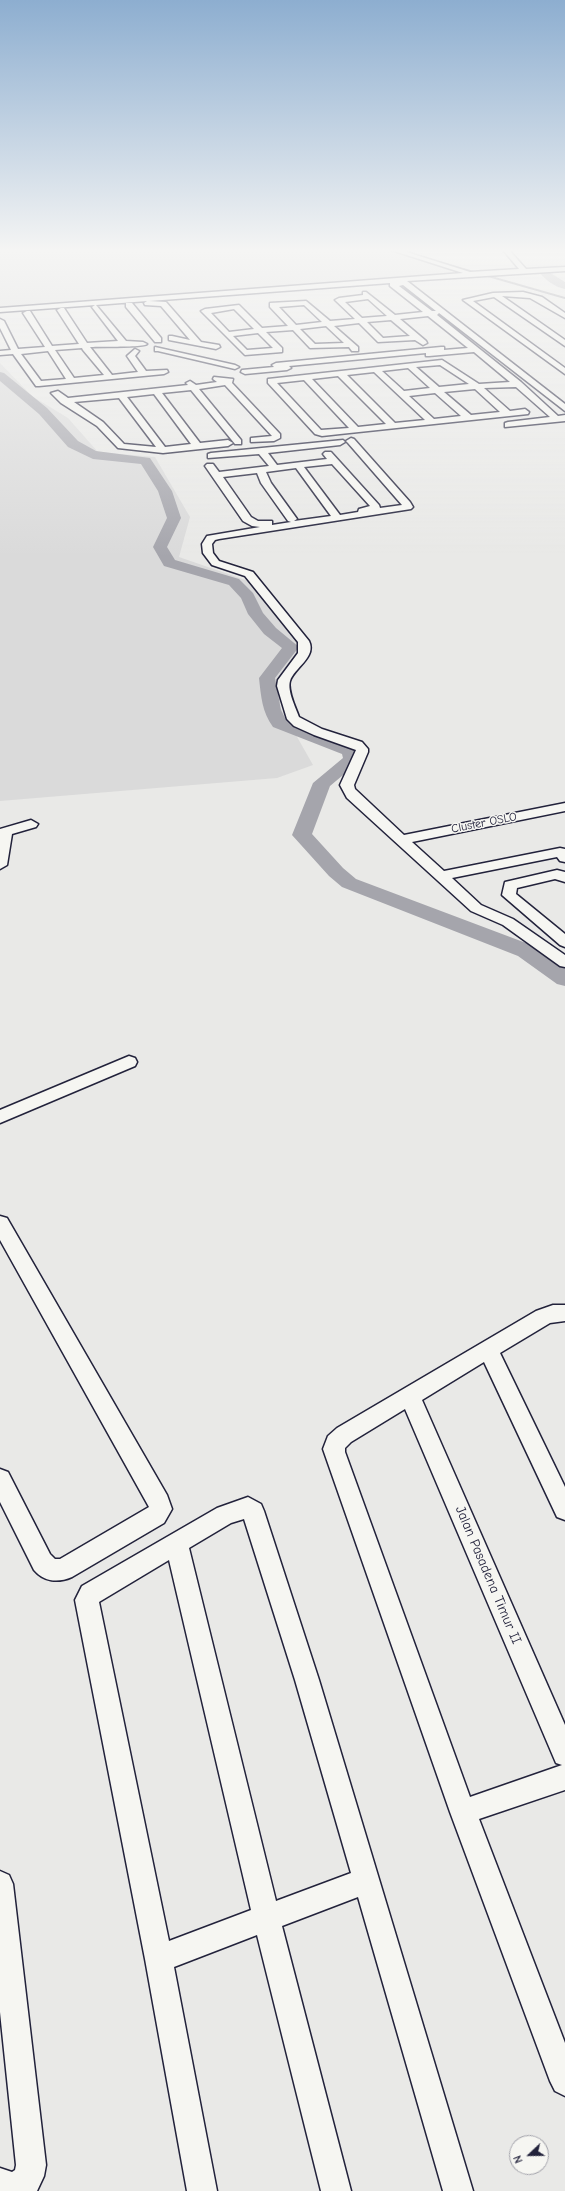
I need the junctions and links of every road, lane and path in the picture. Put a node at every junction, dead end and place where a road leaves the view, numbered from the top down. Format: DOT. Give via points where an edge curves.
graph roads {
  1 [pos="25,352"];
  2 [pos="52,352"];
  3 [pos="89,352"];
  4 [pos="133,352"];
  5 [pos="171,352"];
  6 [pos="177,352"];
  7 [pos="244,352"];
  8 [pos="257,352"];
  9 [pos="429,352"];
  10 [pos="477,352"];
  11 [pos="493,352"];
  12 [pos="538,352"];
  13 [pos="17,353"];
  14 [pos="0,354"];
  15 [pos="410,366"];
  16 [pos="138,367"];
  17 [pos="375,369"];
  18 [pos="240,371"];
  19 [pos="164,372"];
  20 [pos="565,372"];
  21 [pos="340,373"];
  22 [pos="144,374"];
  23 [pos="175,375"];
  24 [pos="227,375"];
  25 [pos="304,376"];
  26 [pos="110,378"];
  27 [pos="529,381"];
  28 [pos="72,382"];
  29 [pos="514,382"];
  30 [pos="192,385"];
  31 [pos="476,386"];
  32 [pos="437,390"];
  33 [pos="136,391"];
  34 [pos="156,391"];
  35 [pos="101,394"];
  36 [pos="121,394"];
  37 [pos="402,394"];
  38 [pos="60,397"];
  39 [pos="92,404"];
  40 [pos="565,408"];
  41 [pos="565,411"];
  42 [pos="526,412"];
  43 [pos="508,414"];
  44 [pos="558,417"];
  45 [pos="469,418"];
  46 [pos="432,422"];
  47 [pos="100,424"];
  48 [pos="502,425"];
  49 [pos="393,426"];
  50 [pos="353,436"];
  51 [pos="366,440"];
  52 [pos="238,442"];
  53 [pos="198,447"];
  54 [pos="164,450"];
  55 [pos="262,451"];
  56 [pos="298,466"];
  57 [pos="275,468"];
  58 [pos="260,470"];
  59 [pos="216,475"];
  60 [pos="335,515"];
  61 [pos="292,520"];
  62 [pos="565,807"];
  63 [pos="30,824"];
  64 [pos="402,840"];
  65 [pos="563,856"];
  66 [pos="0,865"];
  67 [pos="565,878"];
  68 [pos="446,880"];
  69 [pos="565,942"];
  70 [pos="565,962"];
  71 [pos="129,1062"];
  72 [pos="0,1116"];
  73 [pos="0,1224"];
  74 [pos="565,1313"];
  75 [pos="488,1348"];
  76 [pos="410,1396"];
  77 [pos="0,1479"];
  78 [pos="565,1510"];
  79 [pos="177,1544"];
  80 [pos="565,1754"];
  81 [pos="565,1777"];
  82 [pos="462,1812"];
  83 [pos="365,1881"];
  84 [pos="0,1884"];
  85 [pos="267,1920"];
  86 [pos="159,1960"];
  87 [pos="565,2081"];
  88 [pos="0,2183"];
  89 [pos="202,2191"];
  90 [pos="336,2191"];
  91 [pos="458,2191"];
  1 -- 13 [label="street"];
  2 -- 28 [label="street"];
  3 -- 26 [label="street"];
  4 -- 16 [label="street" via="131,356"];
  5 -- 24 [label="street"];
  6 -- 18 [label="street"];
  7 -- 8 [label="street"];
  9 -- 18 [label="street"];
  10 -- 29 [label="street"];
  11 -- 27 [label="street"];
  12 -- 20 [label="street"];
  13 -- 14 [label="street"];
  13 -- 28 [label="street" via="39,384"];
  15 -- 17 [label="street"];
  15 -- 31 [label="street" via="445,363"];
  15 -- 32 [label="street"];
  16 -- 19 [label="street"];
  16 -- 22 [label="street"];
  17 -- 21 [label="street"];
  17 -- 37 [label="street"];
  18 -- 24 [label="street"];
  18 -- 24 [label="street"];
  19 -- 22 [label="street"];
  19 -- 23 [label="street"];
  21 -- 25 [label="street"];
  21 -- 49 [label="street"];
  22 -- 26 [label="street"];
  24 -- 30 [label="street"];
  24 -- 30 [label="street"];
  24 -- 52 [label="street" via="277,437"];
  25 -- 50 [label="street"];
  25 -- 50 [label="street" via="271,381 318,432"];
  26 -- 28 [label="street"];
  27 -- 29 [label="street"];
  27 -- 40 [label="street"];
  29 -- 31 [label="street"];
  29 -- 44 [label="street"];
  30 -- 33 [label="street"];
  30 -- 34 [label="street"];
  30 -- 52 [label="street"];
  31 -- 32 [label="street"];
  31 -- 43 [label="street"];
  32 -- 37 [label="street"];
  32 -- 45 [label="street"];
  33 -- 34 [label="street"];
  33 -- 35 [label="street"];
  33 -- 36 [label="street"];
  34 -- 53 [label="street"];
  35 -- 36 [label="street"];
  35 -- 38 [label="street"];
  35 -- 39 [label="street"];
  36 -- 54 [label="street"];
  37 -- 46 [label="street"];
  38 -- 39 [label="street"];
  38 -- 47 [label="street"];
  39 -- 47 [label="street"];
  41 -- 44 [label="street"];
  42 -- 43 [label="street"];
  43 -- 45 [label="street"];
  44 -- 48 [label="street"];
  45 -- 46 [label="street"];
  46 -- 49 [label="street"];
  47 -- 54 [label="street" via="121,446"];
  49 -- 50 [label="street"];
  50 -- 51 [label="street"];
  50 -- 55 [label="street"];
  50 -- 64 [label="street" via="408,507 219,536 209,541 207,553 212,562 249,574 303,641 304,653 284,680 290,714 298,724 362,748 347,785 348,790"];
  52 -- 53 [label="street"];
  53 -- 54 [label="street"];
  55 -- 57 [label="street"];
  55 -- 59 [label="street" via="210,461"];
  56 -- 57 [label="street"];
  56 -- 60 [label="street"];
  56 -- 60 [label="street" via="331,458 376,507"];
  57 -- 58 [label="street"];
  58 -- 59 [label="street"];
  58 -- 61 [label="street"];
  59 -- 61 [label="street" via="252,523"];
  60 -- 61 [label="street"];
  62 -- 64 [label="street, Cluster OSLO"];
  63 -- 66 [label="street" via="5,832"];
  64 -- 68 [label="street"];
  65 -- 68 [label="street"];
  67 -- 69 [label="street" via="557,874 510,885 508,895"];
  68 -- 70 [label="street" via="476,908 508,922"];
  71 -- 72 [label="street"];
  73 -- 77 [label="street" via="156,1495 161,1509 156,1516 64,1569 54,1570 42,1562"];
  74 -- 75 [label="street" via="548,1315"];
  75 -- 76 [label="street"];
  75 -- 78 [label="street"];
  76 -- 80 [label="street, Jalan Pasadena Timur II"];
  76 -- 82 [label="street" via="344,1436 336,1442 334,1452"];
  79 -- 83 [label="street" via="232,1512 246,1507 252,1510 307,1680"];
  79 -- 85 [label="street"];
  79 -- 86 [label="street" via="90,1594 87,1600"];
  81 -- 82 [label="street"];
  82 -- 87 [label="street"];
  83 -- 85 [label="street"];
  83 -- 91 [label="street"];
  84 -- 88 [label="street" via="31,2165 29,2176 23,2185 12,2187"];
  85 -- 86 [label="street"];
  85 -- 90 [label="street"];
  86 -- 89 [label="street"];
}
